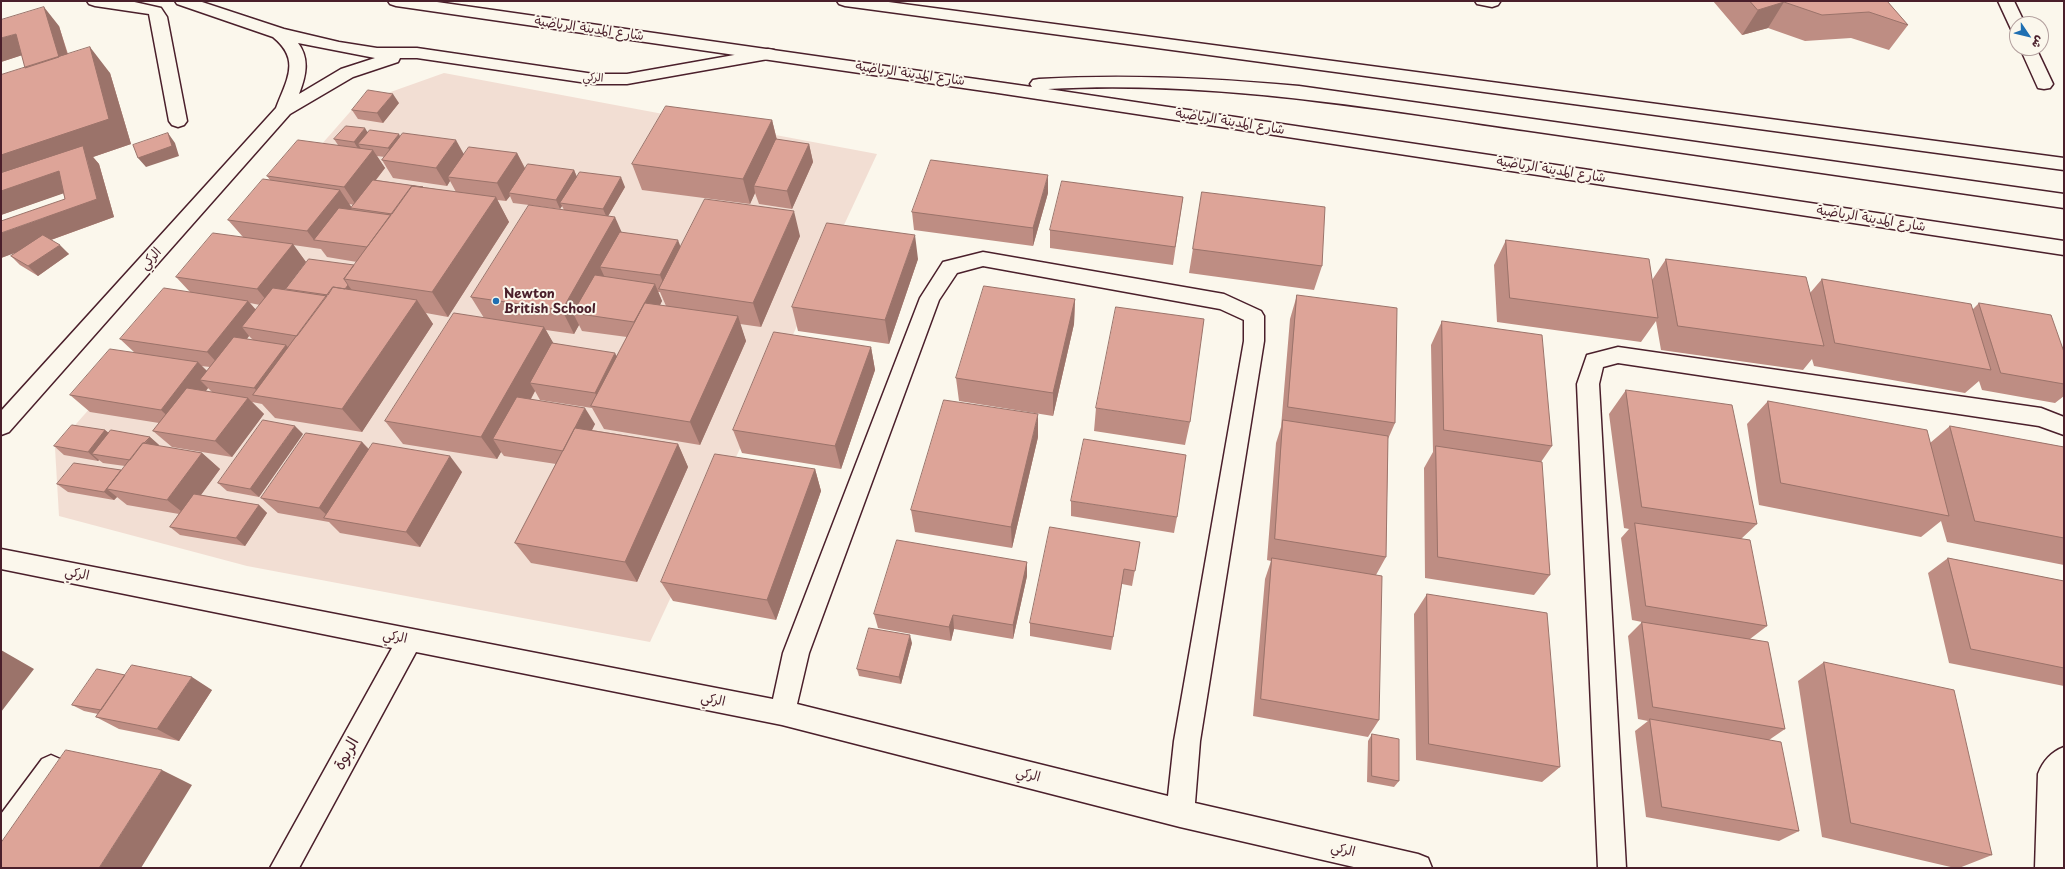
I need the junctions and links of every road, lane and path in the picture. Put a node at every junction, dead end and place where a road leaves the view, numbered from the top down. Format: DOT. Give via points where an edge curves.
graph roads {
  1 [pos="95,1"];
  2 [pos="183,1"];
  3 [pos="396,1"];
  4 [pos="845,1"];
  5 [pos="2006,1"];
  6 [pos="2013,16"];
  7 [pos="280,33"];
  8 [pos="418,53"];
  9 [pos="768,54"];
  10 [pos="2032,56"];
  11 [pos="2044,84"];
  12 [pos="998,87"];
  13 [pos="284,110"];
  14 [pos="178,121"];
  15 [pos="2064,164"];
  16 [pos="2064,201"];
  17 [pos="2064,248"];
  18 [pos="1,426"];
  19 [pos="2064,426"];
  20 [pos="1,559"];
  21 [pos="410,640"];
  22 [pos="782,713"];
  23 [pos="2064,760"];
  24 [pos="51,768"];
  25 [pos="1180,813"];
  26 [pos="1,837"];
  27 [pos="284,868"];
  28 [pos="1418,868"];
  29 [pos="1612,868"];
  30 [pos="2049,868"];
  1 -- 14 [label="street" via="146,8 155,12 159,18 162,46"];
  2 -- 7 [label="street, الركي"];
  3 -- 9 [label="street, شارع المدينة الرياضية"];
  4 -- 15 [label="street"];
  5 -- 6 [label="street"];
  7 -- 8 [label="street, الركي" via="377,53"];
  7 -- 13 [label="street, الركي" via="295,46 299,55 297,75"];
  8 -- 9 [label="street, الركي" via="594,79 627,79"];
  8 -- 13 [label="street, الركي" via="394,57 347,73"];
  9 -- 12 [label="street, شارع المدينة الرياضية"];
  10 -- 11 [label="street"];
  12 -- 16 [label="street" via="1148,81 1224,84 1299,92"];
  12 -- 17 [label="street, شارع المدينة الرياضية"];
  13 -- 18 [label="street, الركي"];
  19 -- 29 [label="street" via="2041,417 1618,355 1594,361 1588,384"];
  20 -- 21 [label="street, الركي"];
  21 -- 22 [label="street, الركي"];
  21 -- 27 [label="street, الربوة"];
  22 -- 25 [label="street, الركي"];
  22 -- 25 [label="street" via="796,653 930,298 950,267 983,259 1224,302 1254,316 1254,341 1187,741"];
  23 -- 30 [label="street" via="2051,774"];
  24 -- 26 [label="street"];
  25 -- 28 [label="street, الركي"];
}
